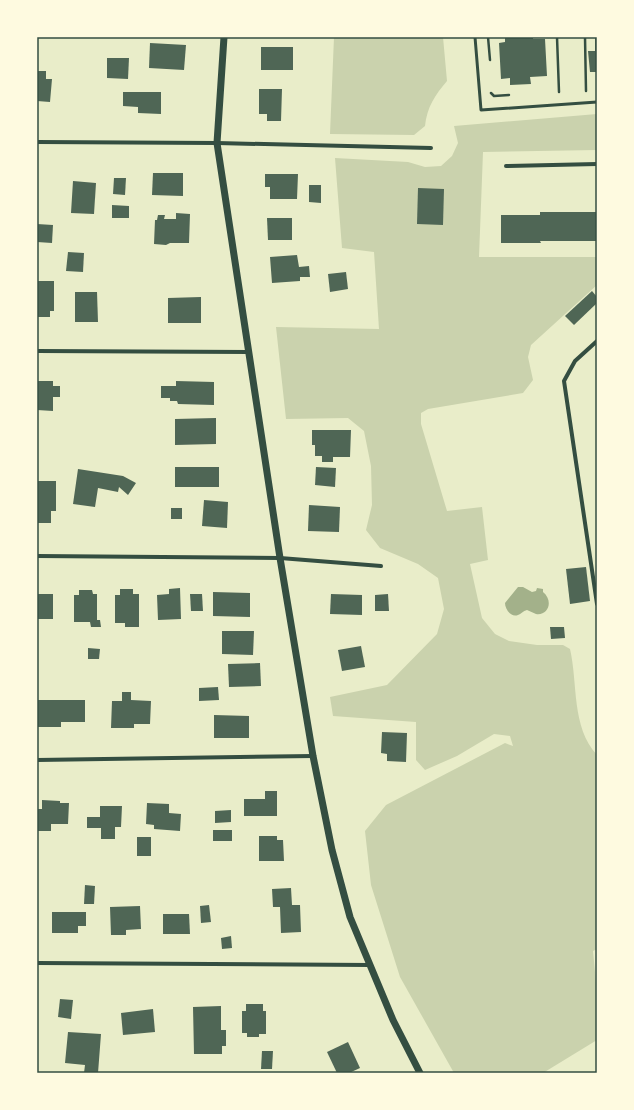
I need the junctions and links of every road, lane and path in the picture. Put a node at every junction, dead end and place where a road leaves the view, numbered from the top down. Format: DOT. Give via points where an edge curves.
graph roads {
  1 [pos="224,37"];
  2 [pos="475,37"];
  3 [pos="557,37"];
  4 [pos="585,37"];
  5 [pos="586,91"];
  6 [pos="560,92"];
  7 [pos="597,102"];
  8 [pos="37,142"];
  9 [pos="217,143"];
  10 [pos="432,148"];
  11 [pos="597,164"];
  12 [pos="506,166"];
  13 [pos="597,341"];
  14 [pos="37,351"];
  15 [pos="249,352"];
  16 [pos="37,556"];
  17 [pos="280,558"];
  18 [pos="381,566"];
  19 [pos="597,604"];
  20 [pos="313,756"];
  21 [pos="37,760"];
  22 [pos="37,963"];
  23 [pos="370,965"];
  24 [pos="420,1073"];
  1 -- 9 [label="street"];
  2 -- 7 [label="lane" via="481,110"];
  3 -- 6 [label="path"];
  4 -- 5 [label="path"];
  8 -- 9 [label="street"];
  9 -- 10 [label="street"];
  9 -- 15 [label="street"];
  11 -- 12 [label="street"];
  13 -- 19 [label="street" via="575,361 564,381"];
  14 -- 15 [label="street"];
  15 -- 17 [label="street"];
  16 -- 17 [label="street"];
  17 -- 18 [label="street"];
  17 -- 20 [label="street"];
  20 -- 21 [label="street"];
  20 -- 23 [label="street" via="332,850 350,917"];
  22 -- 23 [label="street"];
  23 -- 24 [label="street" via="393,1020"];
}
